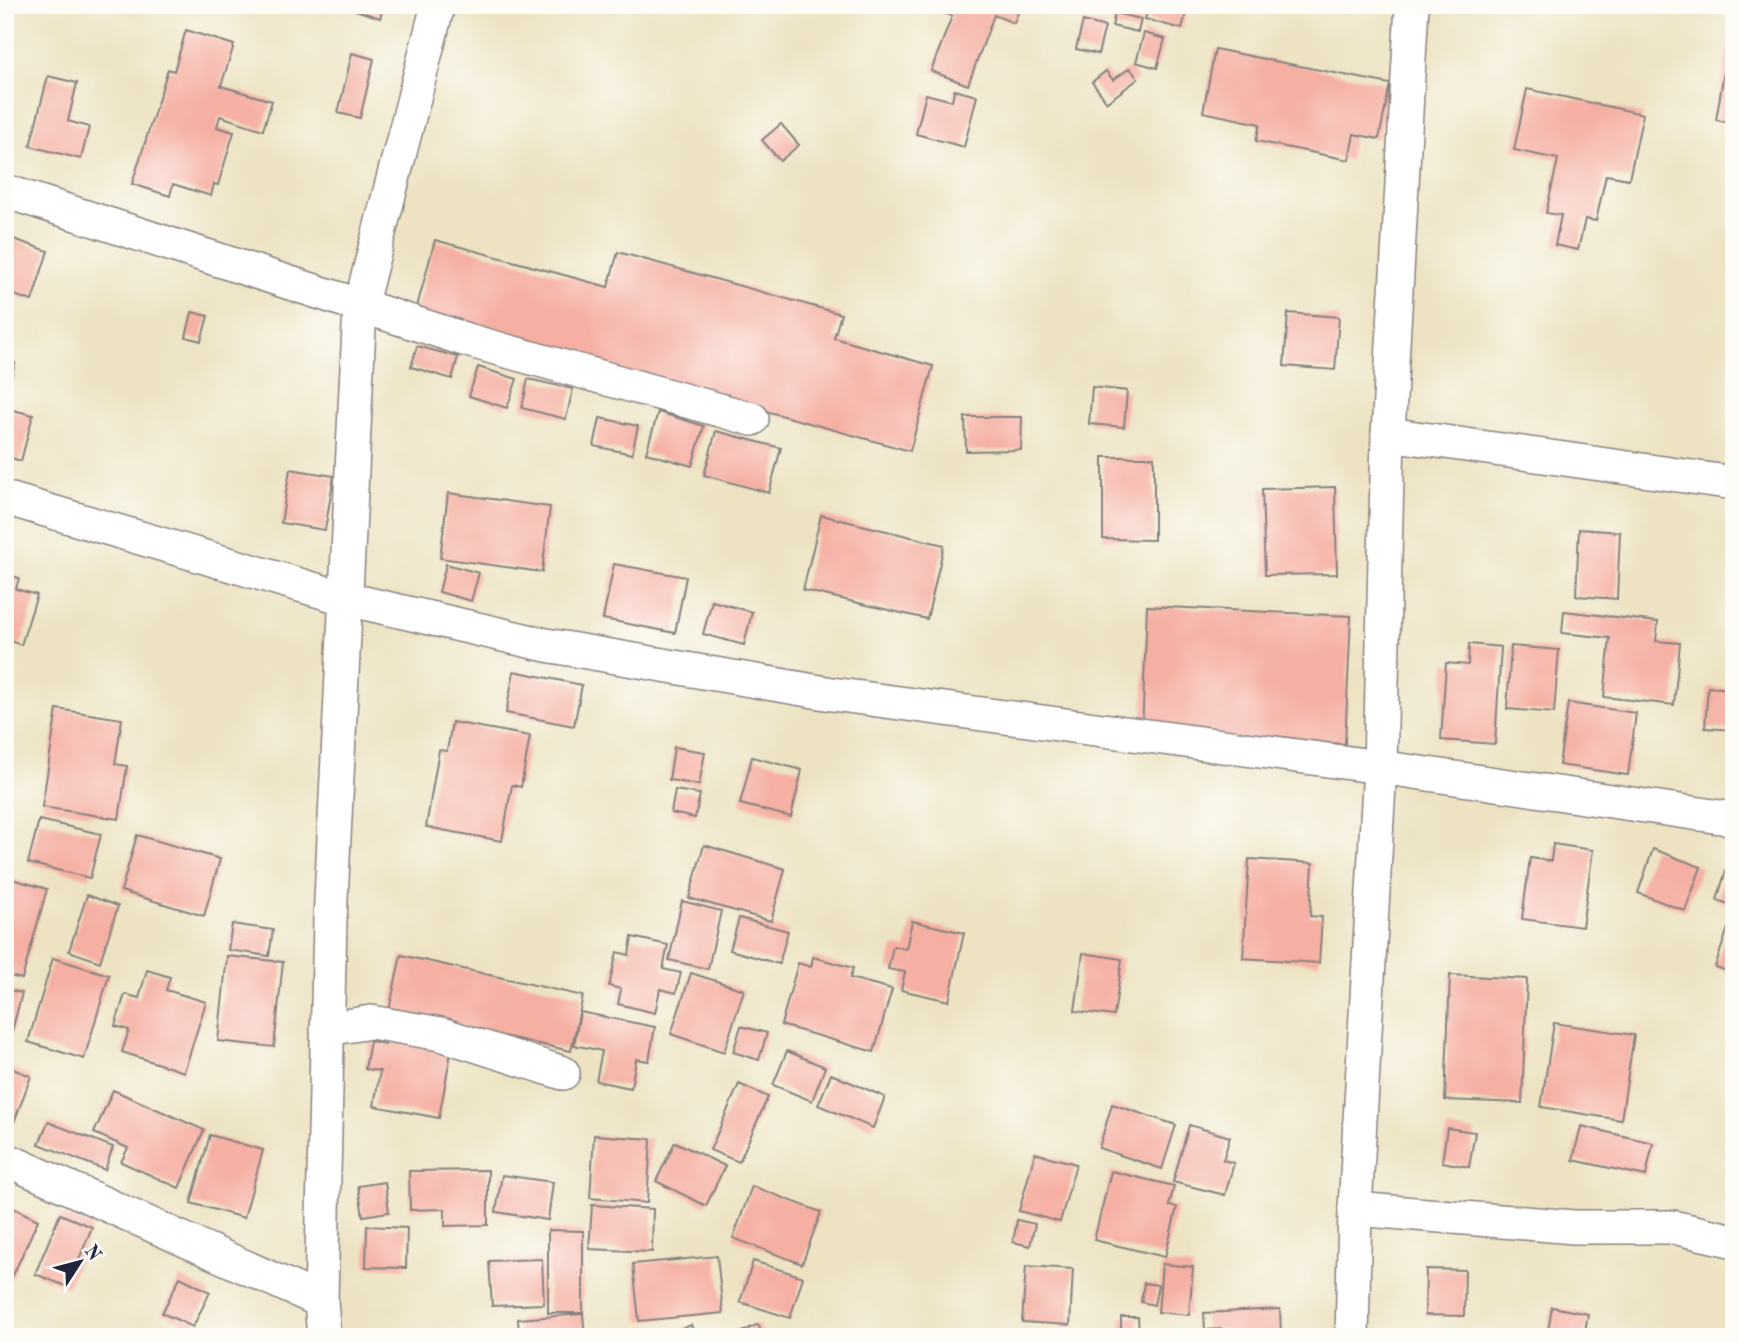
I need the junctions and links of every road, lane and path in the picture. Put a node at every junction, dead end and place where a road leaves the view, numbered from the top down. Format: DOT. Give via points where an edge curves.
graph roads {
  1 [pos="438,5"];
  2 [pos="1412,5"];
  3 [pos="5,191"];
  4 [pos="360,307"];
  5 [pos="752,419"];
  6 [pos="1388,434"];
  7 [pos="1734,483"];
  8 [pos="5,498"];
  9 [pos="347,599"];
  10 [pos="1380,767"];
  11 [pos="1734,820"];
  12 [pos="327,1029"];
  13 [pos="563,1073"];
  14 [pos="5,1159"];
  15 [pos="1355,1209"];
  16 [pos="1734,1241"];
  17 [pos="321,1301"];
  18 [pos="324,1337"];
  19 [pos="1352,1337"];
  1 -- 4 [label="street"];
  2 -- 6 [label="street"];
  3 -- 4 [label="street"];
  4 -- 5 [label="street"];
  4 -- 9 [label="street"];
  6 -- 7 [label="street"];
  6 -- 10 [label="street"];
  8 -- 9 [label="street"];
  9 -- 10 [label="street" via="546,645 832,694"];
  9 -- 12 [label="street"];
  10 -- 11 [label="street"];
  10 -- 15 [label="street"];
  12 -- 13 [label="street" via="371,1022 441,1034"];
  12 -- 17 [label="street"];
  14 -- 17 [label="street"];
  15 -- 16 [label="street" via="1574,1227 1673,1227"];
  15 -- 19 [label="street"];
  17 -- 18 [label="street"];
}
